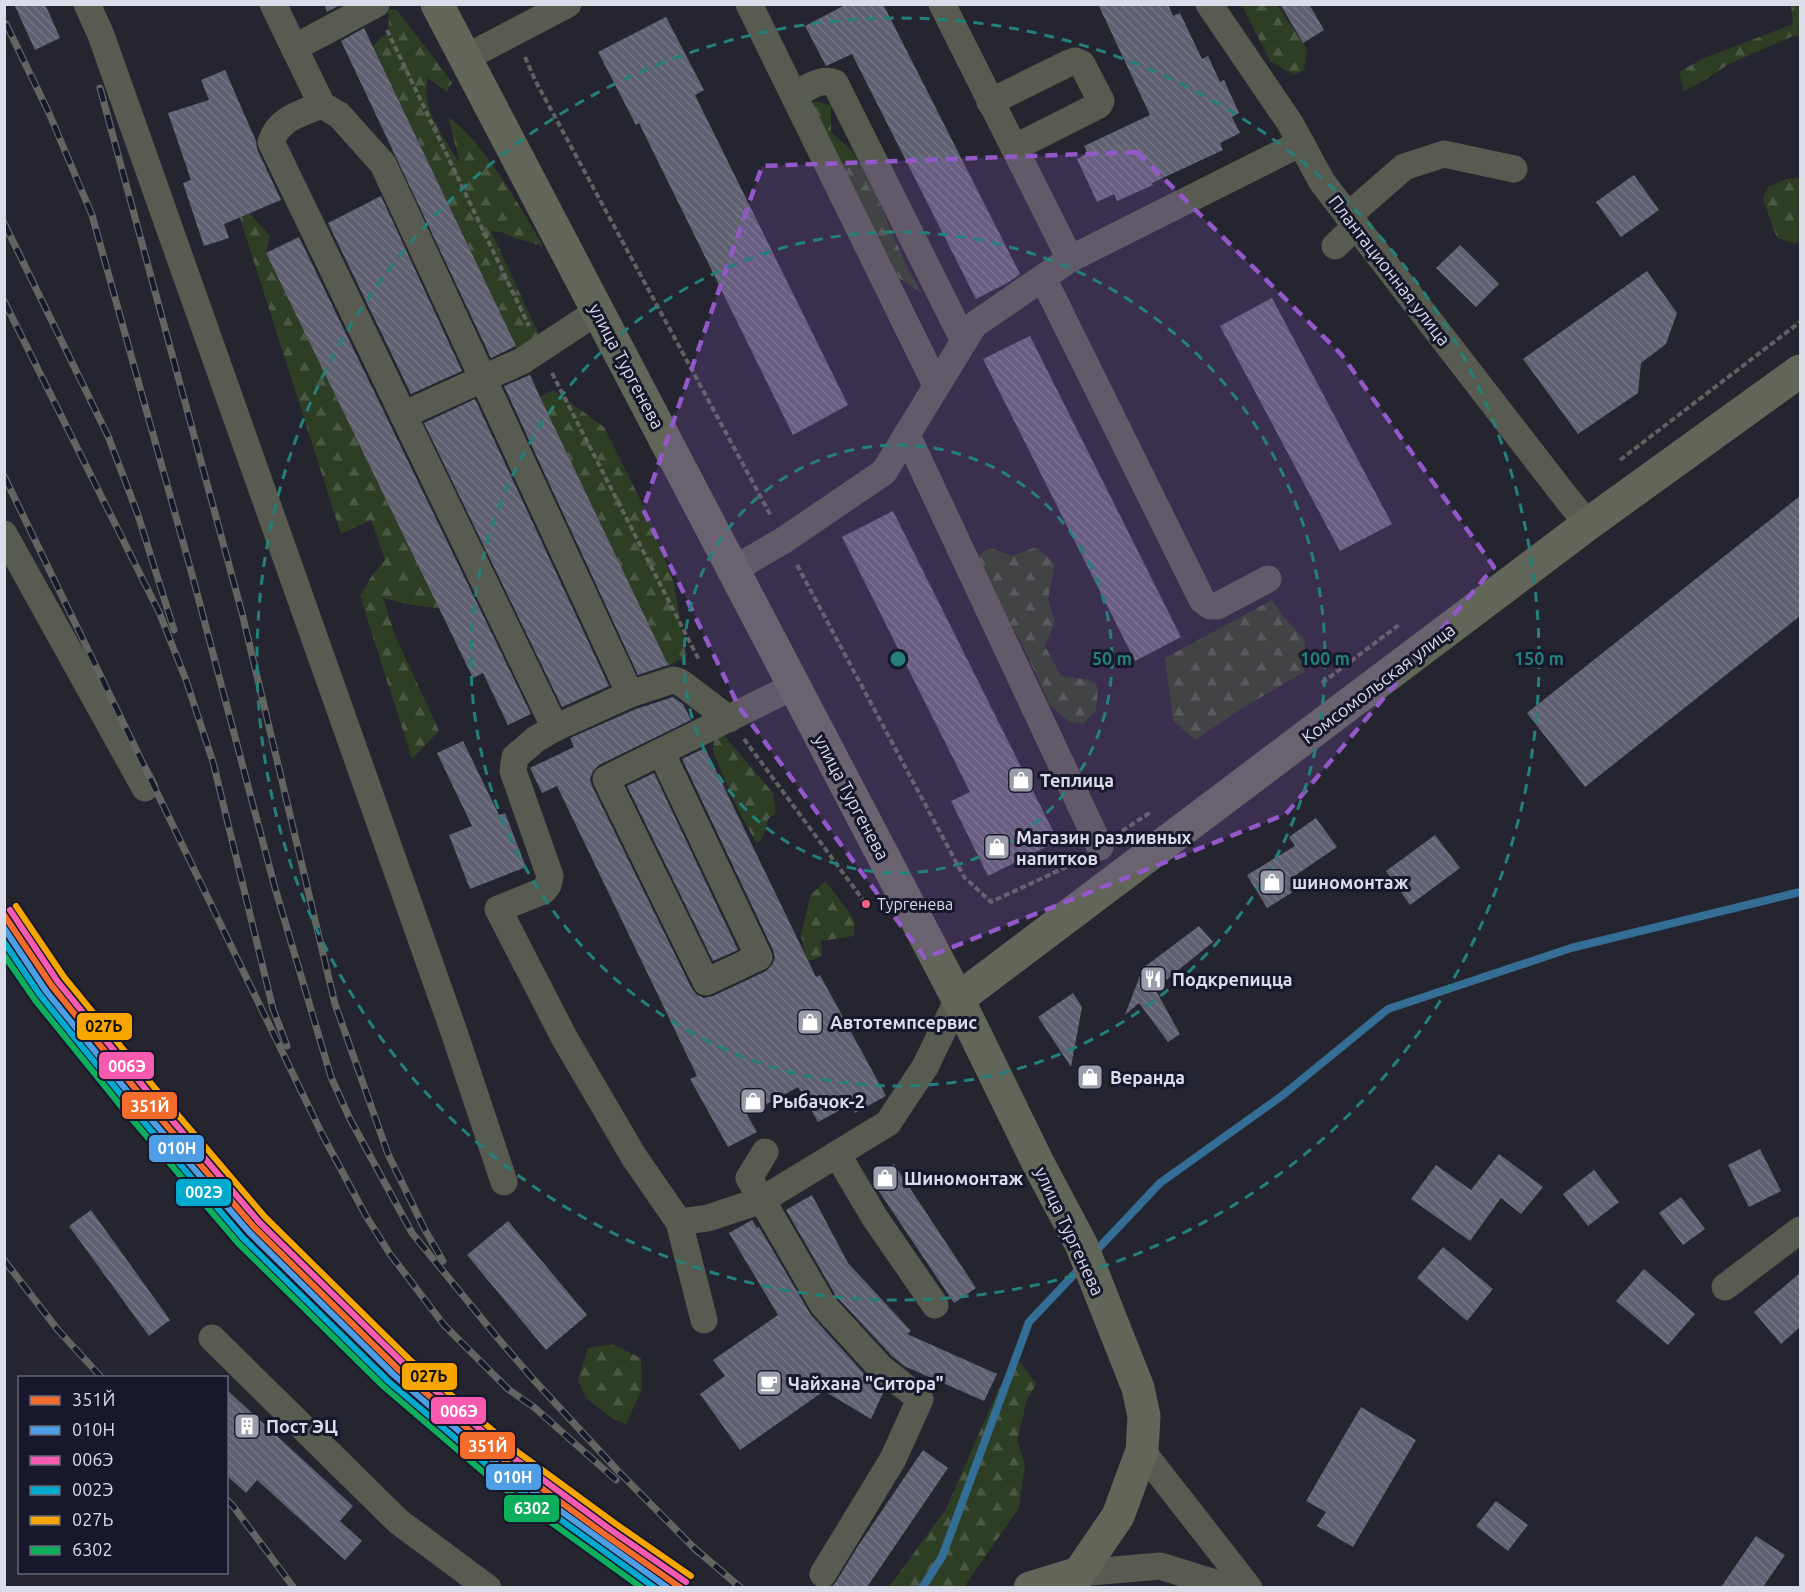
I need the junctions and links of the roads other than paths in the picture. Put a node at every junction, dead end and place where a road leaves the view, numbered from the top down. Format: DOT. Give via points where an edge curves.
graph roads {
  1 [pos="87,4"];
  2 [pos="273,4"];
  3 [pos="437,4"];
  4 [pos="568,4"];
  5 [pos="749,4"];
  6 [pos="942,4"];
  7 [pos="1209,4"];
  8 [pos="375,5"];
  9 [pos="294,48"];
  10 [pos="465,58"];
  11 [pos="794,95"];
  12 [pos="990,102"];
  13 [pos="322,105"];
  14 [pos="1301,143"];
  15 [pos="1014,148"];
  16 [pos="1514,169"];
  17 [pos="1352,221"];
  18 [pos="1335,246"];
  19 [pos="1070,259"];
  20 [pos="1043,278"];
  21 [pos="598,311"];
  22 [pos="964,341"];
  23 [pos="1800,371"];
  24 [pos="483,379"];
  25 [pos="936,385"];
  26 [pos="403,415"];
  27 [pos="907,435"];
  28 [pos="1588,524"];
  29 [pos="4,534"];
  30 [pos="733,570"];
  31 [pos="1268,579"];
  32 [pos="794,686"];
  33 [pos="630,694"];
  34 [pos="729,719"];
  35 [pos="555,728"];
  36 [pos="661,752"];
  37 [pos="145,788"];
  38 [pos="1100,847"];
  39 [pos="959,1000"];
  40 [pos="765,1152"];
  41 [pos="837,1154"];
  42 [pos="504,1182"];
  43 [pos="762,1200"];
  44 [pos="679,1222"];
  45 [pos="1800,1230"];
  46 [pos="1725,1287"];
  47 [pos="935,1305"];
  48 [pos="704,1320"];
  49 [pos="212,1338"];
  50 [pos="1142,1451"];
  51 [pos="823,1574"];
  52 [pos="1073,1580"];
  53 [pos="488,1587"];
  54 [pos="1030,1587"];
  55 [pos="1231,1587"];
  56 [pos="1249,1587"];
  1 -- 42 [label="street"];
  2 -- 9 [label="street"];
  3 -- 10 [label="main road, улица Тургенева"];
  4 -- 10 [label="street"];
  5 -- 11 [label="street"];
  6 -- 12 [label="street"];
  7 -- 14 [label="street, Плантационная улица"];
  8 -- 9 [label="street"];
  9 -- 13 [label="street"];
  10 -- 21 [label="main road, улица Тургенева"];
  11 -- 22 [label="street" via="822,81 835,83"];
  11 -- 25 [label="street"];
  12 -- 15 [label="street"];
  12 -- 15 [label="street" via="1075,61 1087,73 1101,101 1099,105"];
  13 -- 24 [label="street" via="339,116 383,164"];
  13 -- 26 [label="street" via="288,119 275,130 270,142"];
  14 -- 17 [label="street, Плантационная улица" via="1322,182"];
  14 -- 19 [label="street"];
  15 -- 19 [label="street"];
  16 -- 17 [label="street" via="1444,154 1404,167"];
  17 -- 18 [label="street"];
  17 -- 28 [label="street, Плантационная улица"];
  19 -- 20 [label="street"];
  20 -- 22 [label="street" via="974,325"];
  20 -- 31 [label="street" via="1202,600 1217,606"];
  21 -- 24 [label="street" via="522,361"];
  21 -- 30 [label="main road, улица Тургенева"];
  22 -- 25 [label="street"];
  23 -- 28 [label="main road, Комсомольская улица"];
  24 -- 26 [label="street"];
  24 -- 33 [label="street"];
  25 -- 27 [label="street"];
  26 -- 35 [label="street"];
  27 -- 30 [label="street" via="884,472"];
  27 -- 38 [label="street"];
  28 -- 39 [label="main road, Комсомольская улица"];
  29 -- 37 [label="street"];
  30 -- 32 [label="main road, улица Тургенева"];
  32 -- 34 [label="street"];
  32 -- 39 [label="main road, улица Тургенева"];
  33 -- 34 [label="street" via="673,680"];
  33 -- 35 [label="street"];
  34 -- 36 [label="street"];
  35 -- 44 [label="street" via="515,757 513,771 550,876 548,885 543,891 498,909 565,1039 634,1157"];
  36 -- 36 [label="street" via="606,779 706,982 759,957"];
  39 -- 41 [label="street" via="925,1067 888,1123"];
  39 -- 50 [label="main road, улица Тургенева" via="1081,1244 1138,1388 1144,1416"];
  40 -- 43 [label="street" via="749,1178"];
  41 -- 43 [label="street"];
  41 -- 47 [label="street"];
  43 -- 44 [label="street" via="708,1218"];
  43 -- 51 [label="street" via="823,1305 880,1367 920,1399 893,1459"];
  44 -- 48 [label="street"];
  45 -- 46 [label="street"];
  49 -- 53 [label="street" via="399,1522"];
  50 -- 52 [label="main road, улица Тургенева" via="1118,1516"];
  50 -- 56 [label="street"];
  52 -- 54 [label="main road"];
  52 -- 55 [label="street" via="1160,1566"];
}
